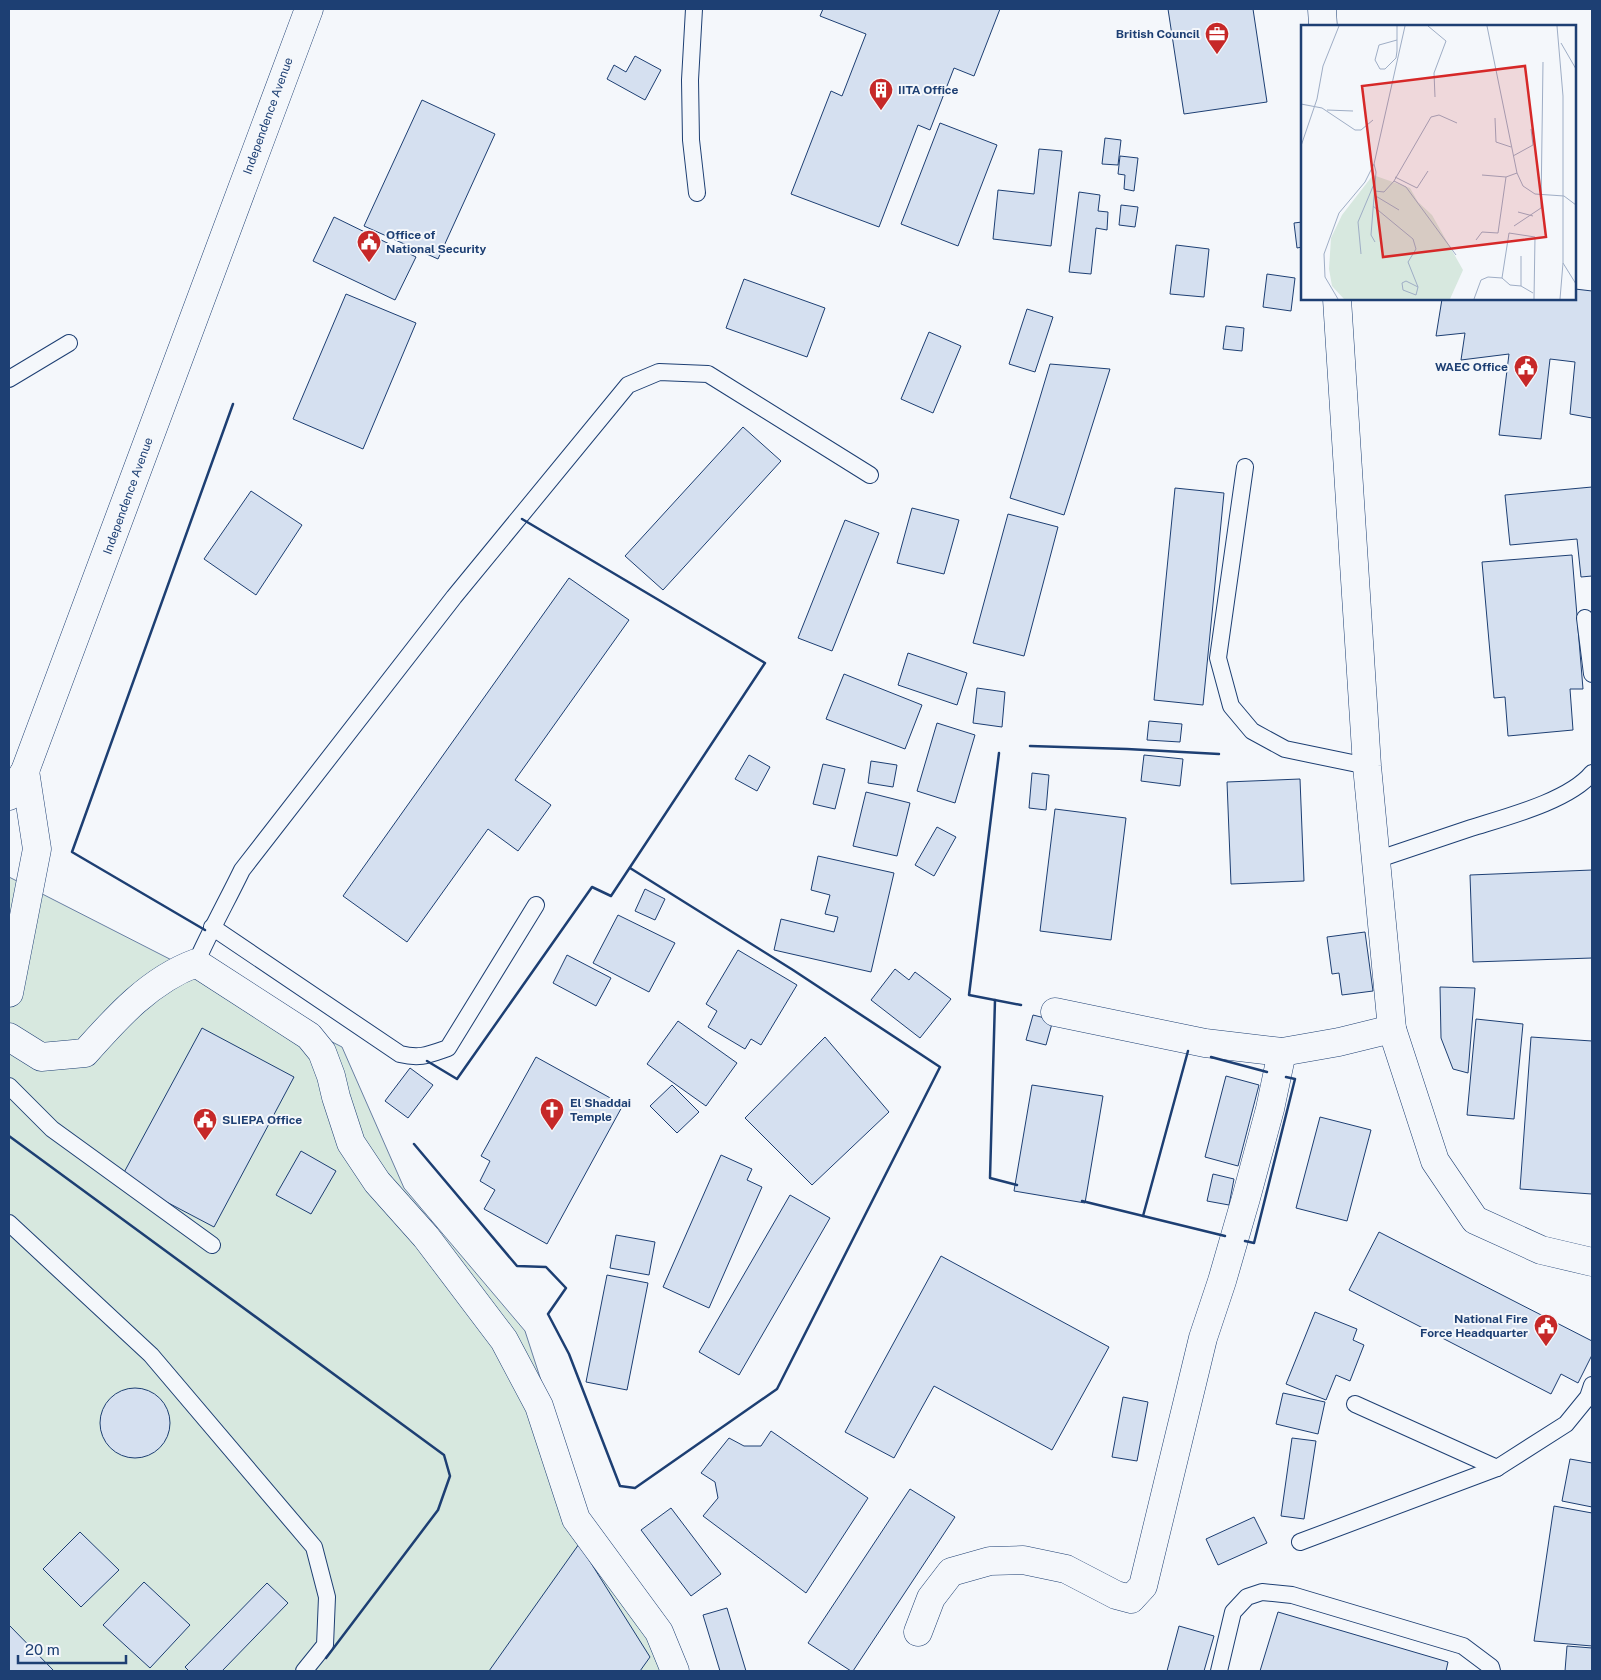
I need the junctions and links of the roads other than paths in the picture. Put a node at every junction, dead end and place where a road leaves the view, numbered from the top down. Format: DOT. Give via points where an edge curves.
graph roads {
  1 [pos="309,9"];
  2 [pos="694,9"];
  3 [pos="1322,9"];
  4 [pos="1323,25"];
  5 [pos="696,193"];
  6 [pos="1337,300"];
  7 [pos="68,343"];
  8 [pos="9,379"];
  9 [pos="1244,468"];
  10 [pos="870,475"];
  11 [pos="1585,618"];
  12 [pos="1592,674"];
  13 [pos="1367,766"];
  14 [pos="25,771"];
  15 [pos="1592,773"];
  16 [pos="9,796"];
  17 [pos="1376,860"];
  18 [pos="536,905"];
  19 [pos="212,927"];
  20 [pos="14,950"];
  21 [pos="196,963"];
  22 [pos="9,993"];
  23 [pos="1055,1012"];
  24 [pos="1392,1029"];
  25 [pos="9,1037"];
  26 [pos="1282,1052"];
  27 [pos="9,1086"];
  28 [pos="9,1223"];
  29 [pos="212,1245"];
  30 [pos="1592,1262"];
  31 [pos="1592,1385"];
  32 [pos="1355,1404"];
  33 [pos="1497,1468"];
  34 [pos="1300,1542"];
  35 [pos="918,1632"];
  36 [pos="304,1671"];
  37 [pos="675,1671"];
  38 [pos="1220,1671"];
  39 [pos="1492,1671"];
  1 -- 14 [label="street, Independence Avenue"];
  2 -- 5 [label="lane" via="690,80"];
  3 -- 4 [label="street"];
  6 -- 13 [label="street"];
  7 -- 8 [label="lane"];
  9 -- 13 [label="lane" via="1218,658 1231,706 1252,731 1285,749"];
  10 -- 19 [label="lane" via="708,374 659,372 628,385 454,597 248,862"];
  11 -- 12 [label="lane"];
  13 -- 17 [label="street"];
  14 -- 16 [label="street"];
  14 -- 20 [label="street, Independence Avenue" via="37,849"];
  15 -- 17 [label="lane" via="1558,797"];
  17 -- 24 [label="street"];
  18 -- 19 [label="lane" via="448,1048 414,1057 400,1054"];
  19 -- 21 [label="lane"];
  20 -- 22 [label="street, Independence Avenue"];
  21 -- 25 [label="street" via="166,977 139,998 85,1053 41,1057"];
  21 -- 37 [label="street" via="309,1036 322,1052 350,1143 377,1182 426,1237 504,1340 539,1406 576,1519 659,1632"];
  23 -- 26 [label="street" via="1205,1043"];
  24 -- 26 [label="street"];
  24 -- 30 [label="street" via="1435,1161 1475,1220 1541,1250"];
  26 -- 35 [label="street" via="1246,1198 1203,1338 1143,1586 1131,1599 1116,1595 1066,1569 1023,1560 990,1561 952,1572 931,1598"];
  27 -- 29 [label="lane" via="52,1129"];
  28 -- 36 [label="lane" via="151,1355 314,1547 327,1597 325,1646"];
  31 -- 33 [label="lane" via="1588,1397 1566,1424"];
  32 -- 33 [label="lane"];
  33 -- 34 [label="lane"];
  38 -- 39 [label="lane" via="1233,1612 1247,1597 1262,1592 1292,1595 1464,1646"];
}
